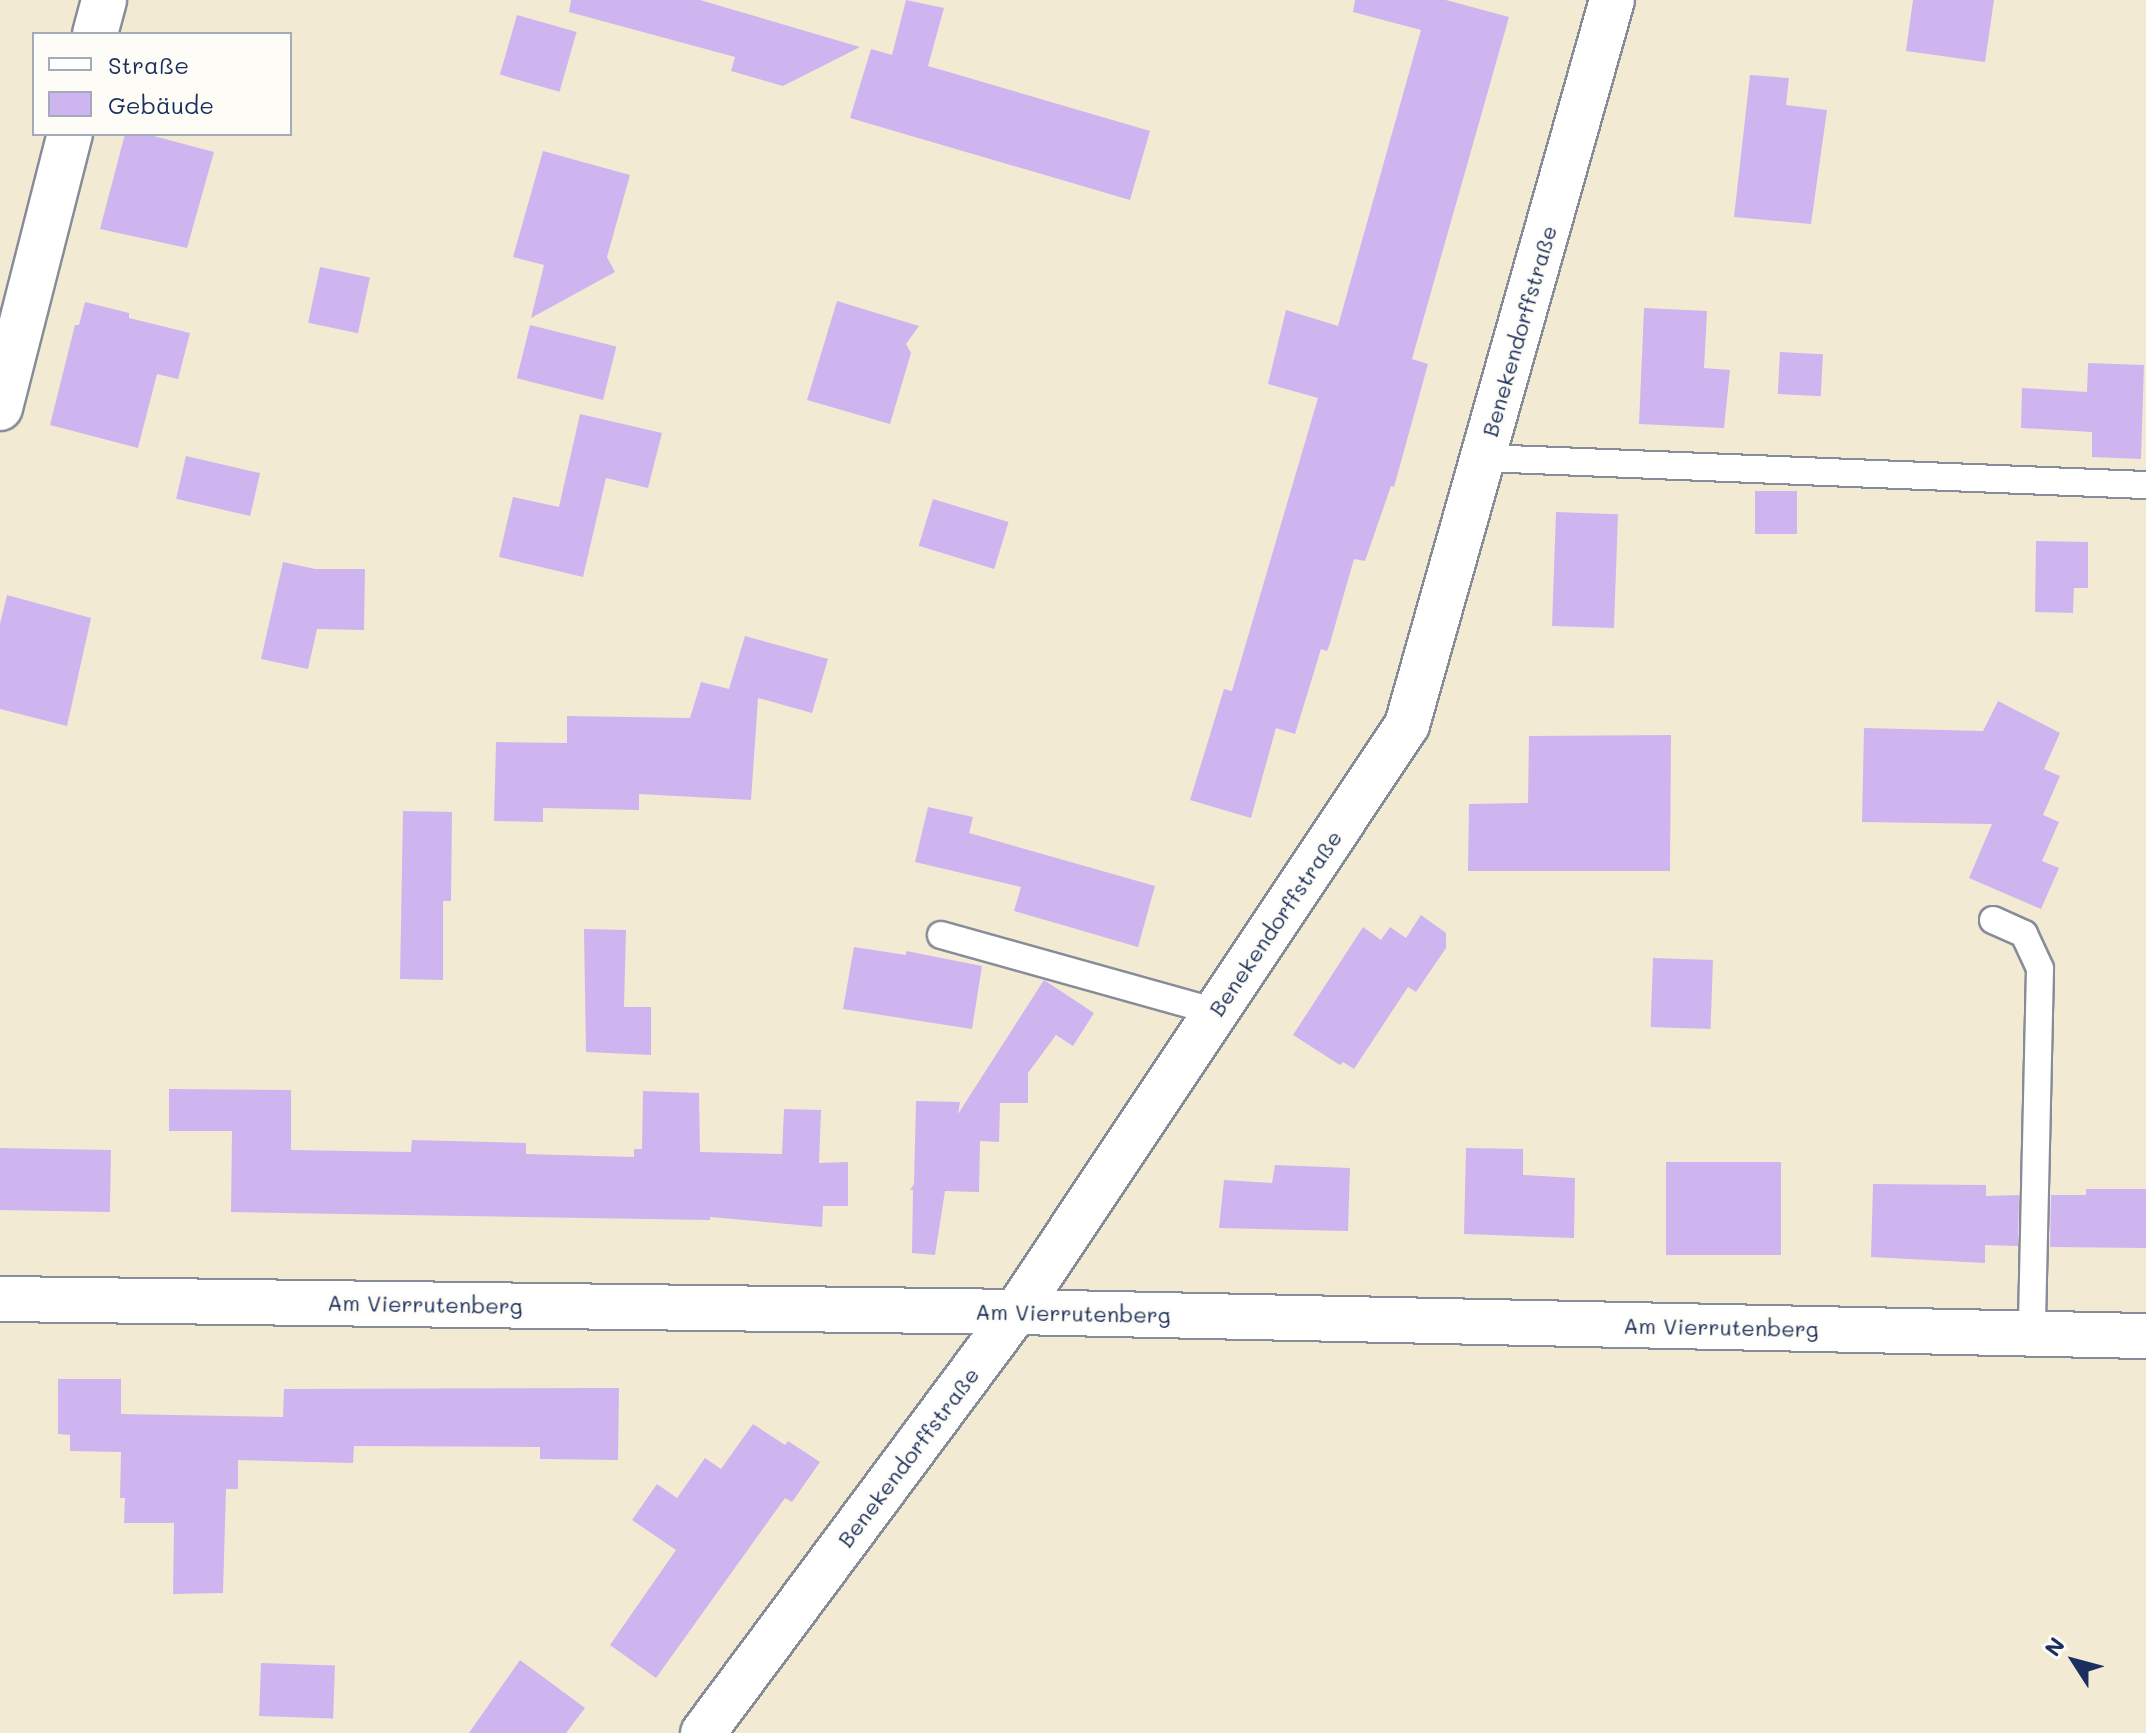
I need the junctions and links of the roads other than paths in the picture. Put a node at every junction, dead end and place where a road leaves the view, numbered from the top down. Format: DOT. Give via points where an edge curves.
graph roads {
  1 [pos="104,0"];
  2 [pos="1612,0"];
  3 [pos="96,32"];
  4 [pos="69,136"];
  5 [pos="0,408"];
  6 [pos="1484,458"];
  7 [pos="2146,485"];
  8 [pos="1993,920"];
  9 [pos="941,935"];
  10 [pos="1216,1012"];
  11 [pos="0,1299"];
  12 [pos="1016,1312"];
  13 [pos="2032,1333"];
  14 [pos="2146,1336"];
  15 [pos="703,1733"];
  1 -- 3 [label="street"];
  2 -- 6 [label="street, Benekendorffstraße"];
  4 -- 5 [label="street"];
  6 -- 7 [label="lane"];
  6 -- 10 [label="street, Benekendorffstraße" via="1407,725"];
  8 -- 13 [label="lane" via="2024,934 2040,969"];
  9 -- 10 [label="lane"];
  10 -- 12 [label="street, Benekendorffstraße"];
  11 -- 12 [label="street, Am Vierrutenberg"];
  12 -- 13 [label="street, Am Vierrutenberg"];
  12 -- 15 [label="street, Benekendorffstraße"];
  13 -- 14 [label="street, Am Vierrutenberg"];
}
